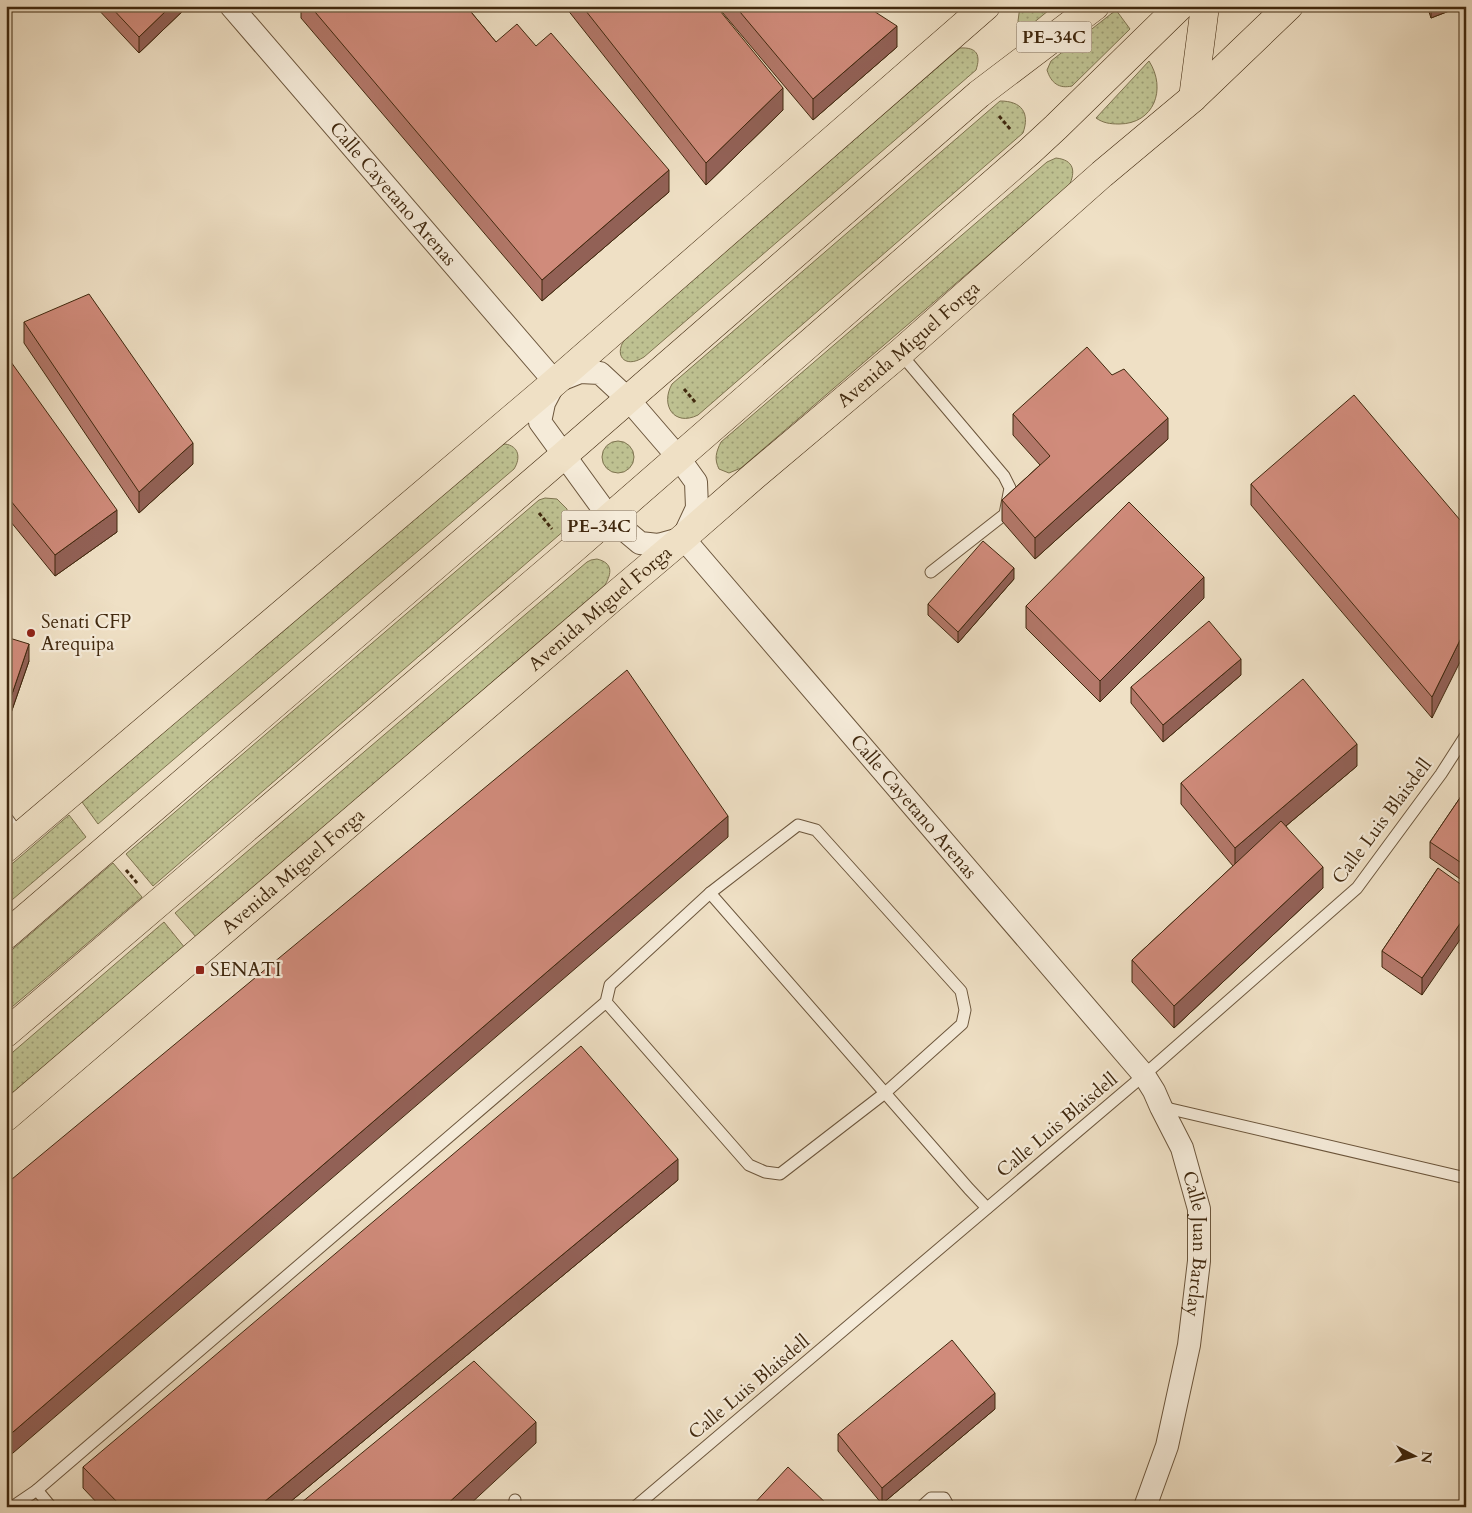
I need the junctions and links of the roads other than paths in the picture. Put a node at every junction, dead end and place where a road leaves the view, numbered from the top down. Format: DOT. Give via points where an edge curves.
graph roads {
  1 [pos="231,6"];
  2 [pos="986,6"];
  3 [pos="1094,6"];
  4 [pos="1180,6"];
  5 [pos="1205,6"];
  6 [pos="1289,6"];
  7 [pos="1193,98"];
  8 [pos="900,353"];
  9 [pos="555,382"];
  10 [pos="628,399"];
  11 [pos="564,455"];
  12 [pos="678,456"];
  13 [pos="610,517"];
  14 [pos="684,538"];
  15 [pos="931,572"];
  16 [pos="1466,735"];
  17 [pos="11,834"];
  18 [pos="710,893"];
  19 [pos="6,935"];
  20 [pos="606,1002"];
  21 [pos="6,1033"];
  22 [pos="1144,1075"];
  23 [pos="885,1093"];
  24 [pos="1161,1107"];
  25 [pos="6,1117"];
  26 [pos="1466,1178"];
  27 [pos="987,1208"];
  28 [pos="37,1490"];
  29 [pos="12,1507"];
  30 [pos="51,1507"];
  31 [pos="635,1507"];
  32 [pos="921,1507"];
  33 [pos="949,1507"];
  34 [pos="1145,1507"];
  1 -- 9 [label="street, Calle Cayetano Arenas"];
  2 -- 9 [label="main road"];
  3 -- 10 [label="main road, PE-34C" via="979,94"];
  4 -- 12 [label="main road, PE-34C" via="1056,127"];
  5 -- 7 [label="main road"];
  6 -- 7 [label="main road, Avenida Miguel Forga"];
  7 -- 8 [label="main road, Avenida Miguel Forga"];
  8 -- 14 [label="main road, Avenida Miguel Forga"];
  8 -- 15 [label="lane" via="1004,476 1010,488 1005,514"];
  9 -- 10 [label="street" via="580,372 600,373"];
  9 -- 11 [label="street" via="544,403 540,422"];
  9 -- 17 [label="main road"];
  10 -- 11 [label="main road, PE-34C"];
  10 -- 12 [label="street"];
  11 -- 13 [label="street"];
  11 -- 19 [label="main road, PE-34C"];
  12 -- 13 [label="main road, PE-34C"];
  12 -- 14 [label="street" via="696,482 697,508"];
  13 -- 14 [label="street" via="640,543 658,546"];
  13 -- 21 [label="main road, PE-34C"];
  14 -- 22 [label="street, Calle Cayetano Arenas"];
  14 -- 25 [label="main road, Avenida Miguel Forga"];
  16 -- 22 [label="lane, Calle Luis Blaisdell" via="1357,888"];
  18 -- 20 [label="lane" via="610,984"];
  18 -- 23 [label="lane"];
  18 -- 23 [label="lane" via="798,825 816,830 961,991 966,1010 962,1024"];
  20 -- 23 [label="lane" via="749,1165 764,1172 780,1174"];
  20 -- 28 [label="lane"];
  22 -- 24 [label="street, Calle Juan Barclay"];
  22 -- 27 [label="lane, Calle Luis Blaisdell"];
  23 -- 27 [label="lane"];
  24 -- 26 [label="lane"];
  24 -- 34 [label="street, Calle Juan Barclay" via="1182,1148 1199,1209 1199,1261 1189,1345 1168,1446"];
  27 -- 31 [label="lane, Calle Luis Blaisdell"];
  28 -- 29 [label="lane"];
  28 -- 30 [label="lane"];
  32 -- 33 [label="lane" via="931,1498 944,1498"];
}
